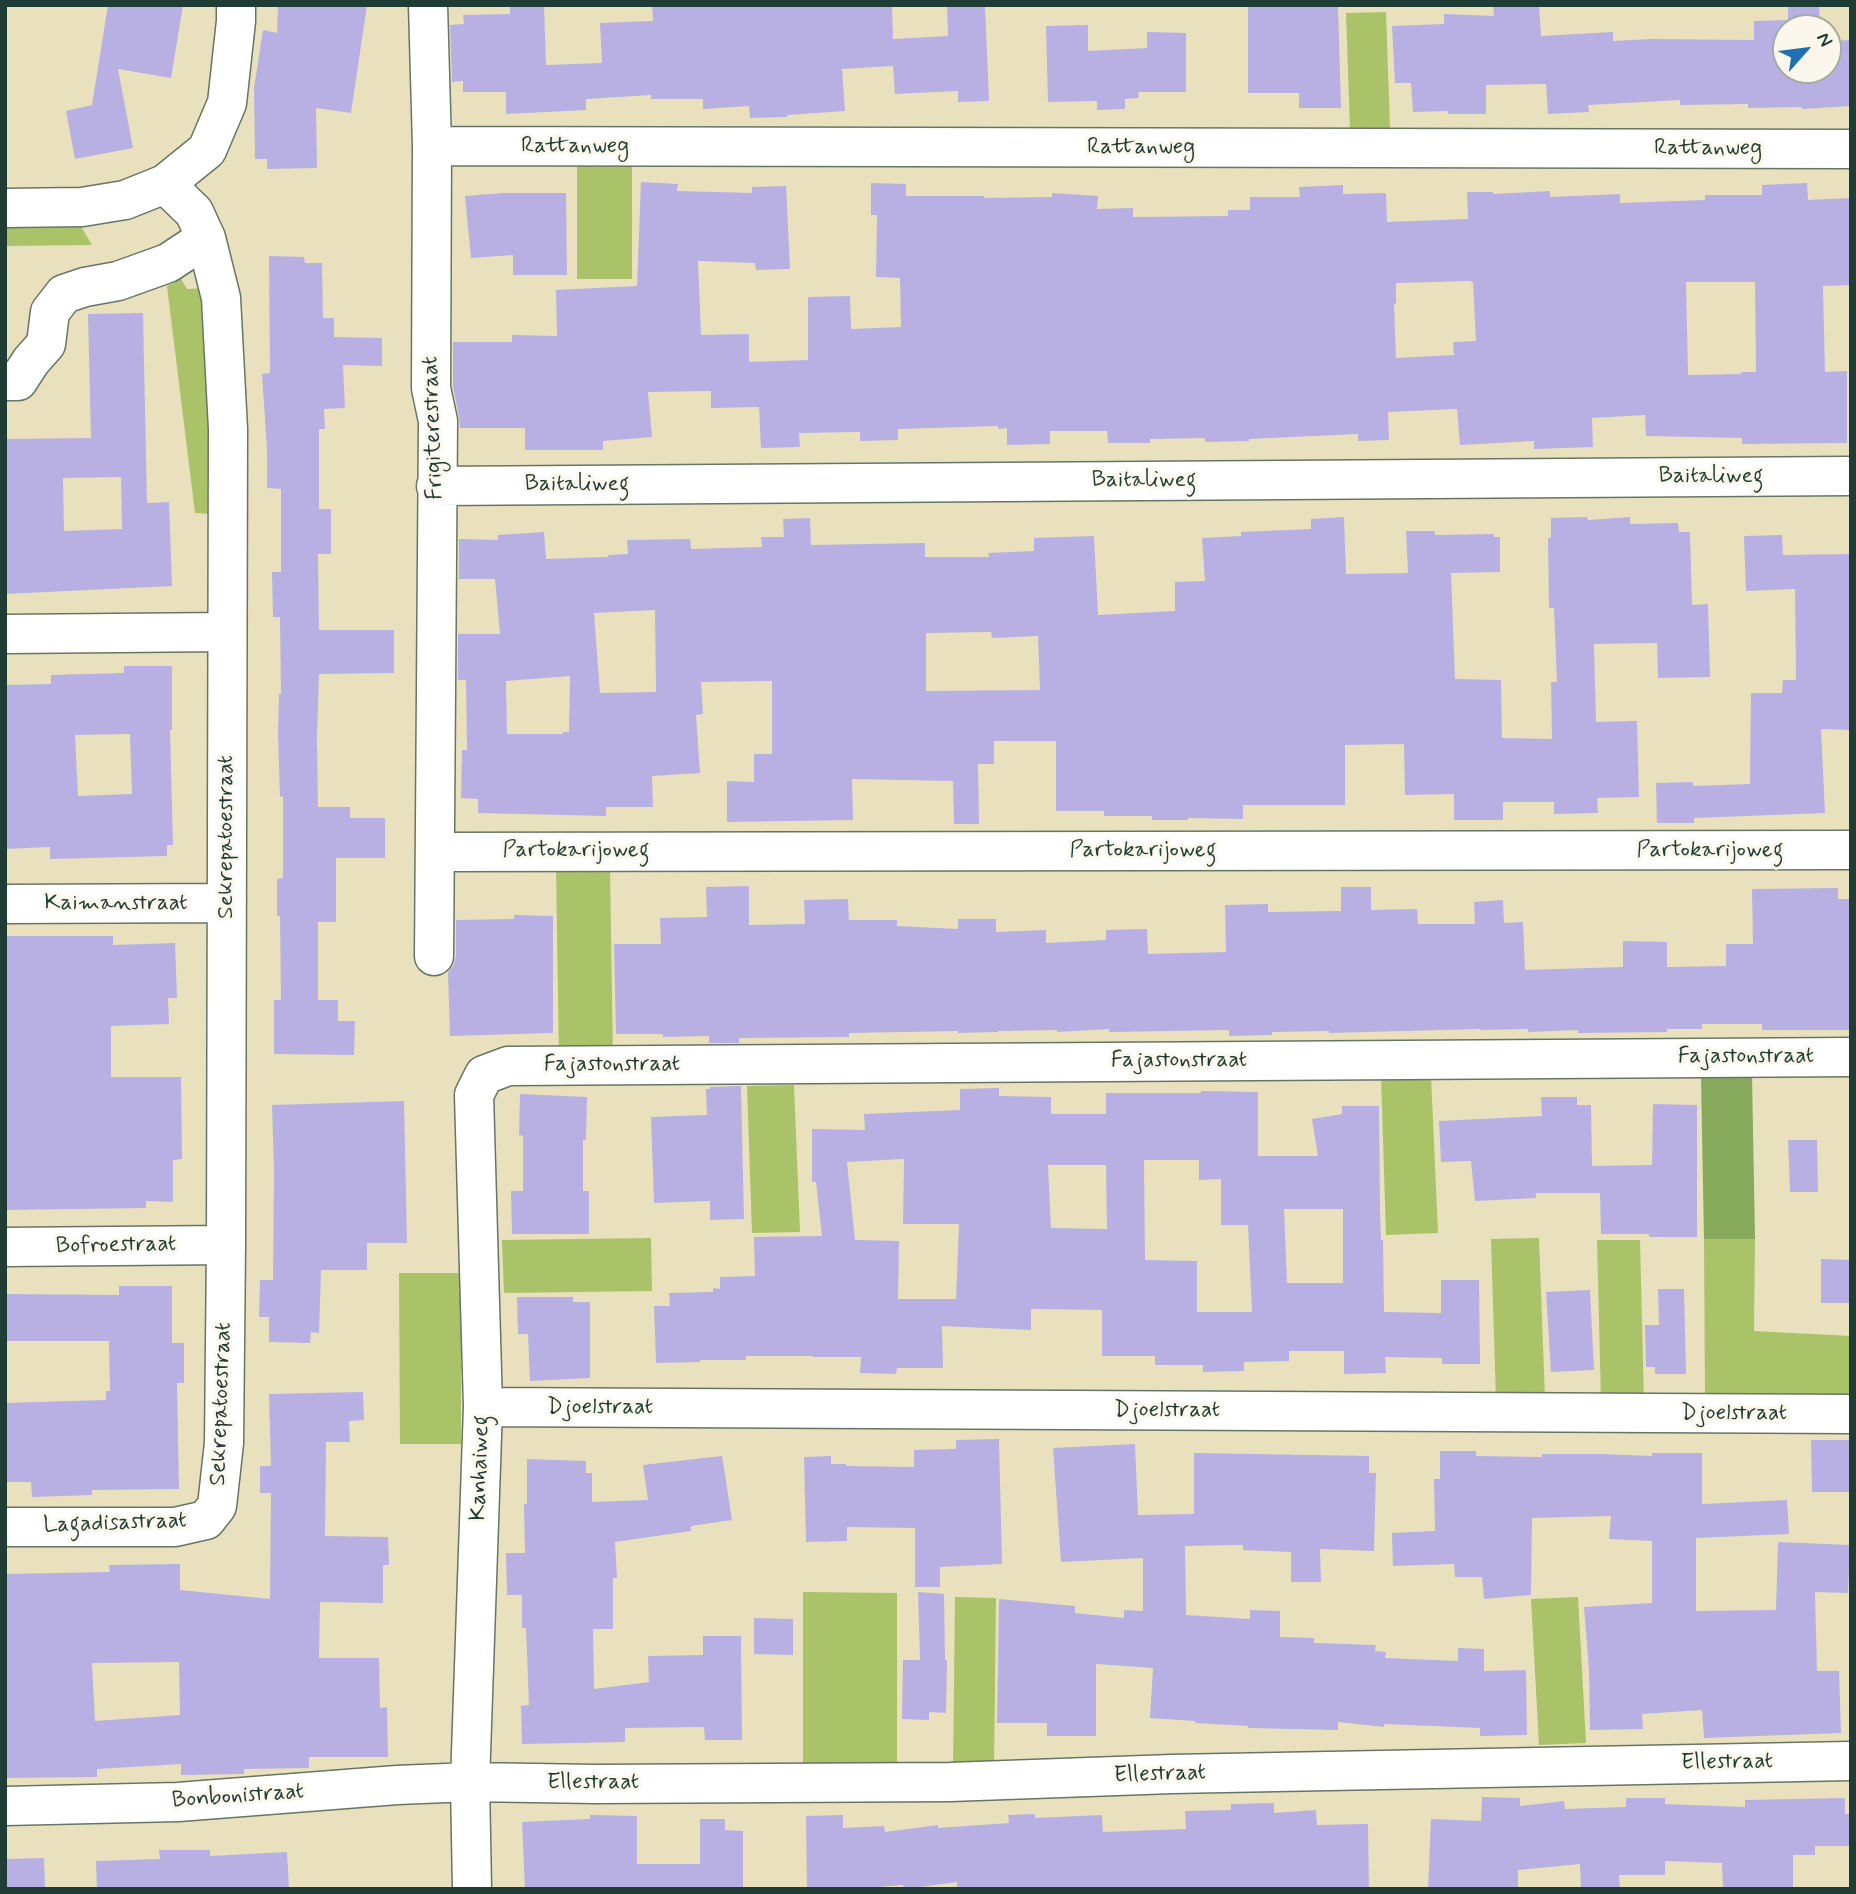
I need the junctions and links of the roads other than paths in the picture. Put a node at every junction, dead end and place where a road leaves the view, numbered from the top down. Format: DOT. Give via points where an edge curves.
graph roads {
  1 [pos="236,5"];
  2 [pos="428,5"];
  3 [pos="432,146"];
  4 [pos="1851,149"];
  5 [pos="165,184"];
  6 [pos="5,208"];
  7 [pos="206,238"];
  8 [pos="5,381"];
  9 [pos="1851,476"];
  10 [pos="436,486"];
  11 [pos="226,632"];
  12 [pos="5,634"];
  13 [pos="1851,850"];
  14 [pos="436,852"];
  15 [pos="227,903"];
  16 [pos="5,904"];
  17 [pos="434,956"];
  18 [pos="1851,1057"];
  19 [pos="508,1066"];
  20 [pos="226,1245"];
  21 [pos="5,1247"];
  22 [pos="483,1407"];
  23 [pos="1851,1414"];
  24 [pos="217,1506"];
  25 [pos="5,1527"];
  26 [pos="1851,1761"];
  27 [pos="470,1782"];
  28 [pos="5,1806"];
  29 [pos="472,1889"];
  1 -- 5 [label="street" via="227,103 207,150"];
  2 -- 3 [label="street, Frigiterestraat"];
  3 -- 4 [label="street, Rattanweg"];
  3 -- 10 [label="street, Frigiterestraat" via="431,388 438,421"];
  5 -- 6 [label="street" via="125,200 82,207"];
  5 -- 7 [label="street, Sekrepatoestraat" via="194,212"];
  7 -- 8 [label="street" via="167,263 64,294 50,312 46,344 18,381"];
  7 -- 11 [label="street, Sekrepatoestraat" via="221,298 228,429"];
  9 -- 10 [label="street, Baitaliweg"];
  10 -- 14 [label="street, Frigiterestraat"];
  11 -- 12 [label="street"];
  11 -- 15 [label="street, Sekrepatoestraat"];
  13 -- 14 [label="street, Partokarijoweg"];
  14 -- 17 [label="street, Frigiterestraat"];
  15 -- 16 [label="street, Kaimanstraat"];
  15 -- 20 [label="street, Sekrepatoestraat"];
  18 -- 19 [label="street, Fajastonstraat"];
  19 -- 22 [label="street, Kanhaiweg" via="484,1075 474,1095"];
  20 -- 21 [label="street, Bofroestraat"];
  20 -- 24 [label="street, Sekrepatoestraat" via="224,1443"];
  22 -- 23 [label="street, Djoelstraat"];
  22 -- 27 [label="street, Kanhaiweg"];
  24 -- 25 [label="street, Lagadisastraat" via="206,1520 175,1527"];
  26 -- 27 [label="street, Ellestraat" via="950,1782"];
  27 -- 28 [label="street, Bonbonistraat" via="178,1802"];
  27 -- 29 [label="street, Kanhaiweg"];
}
